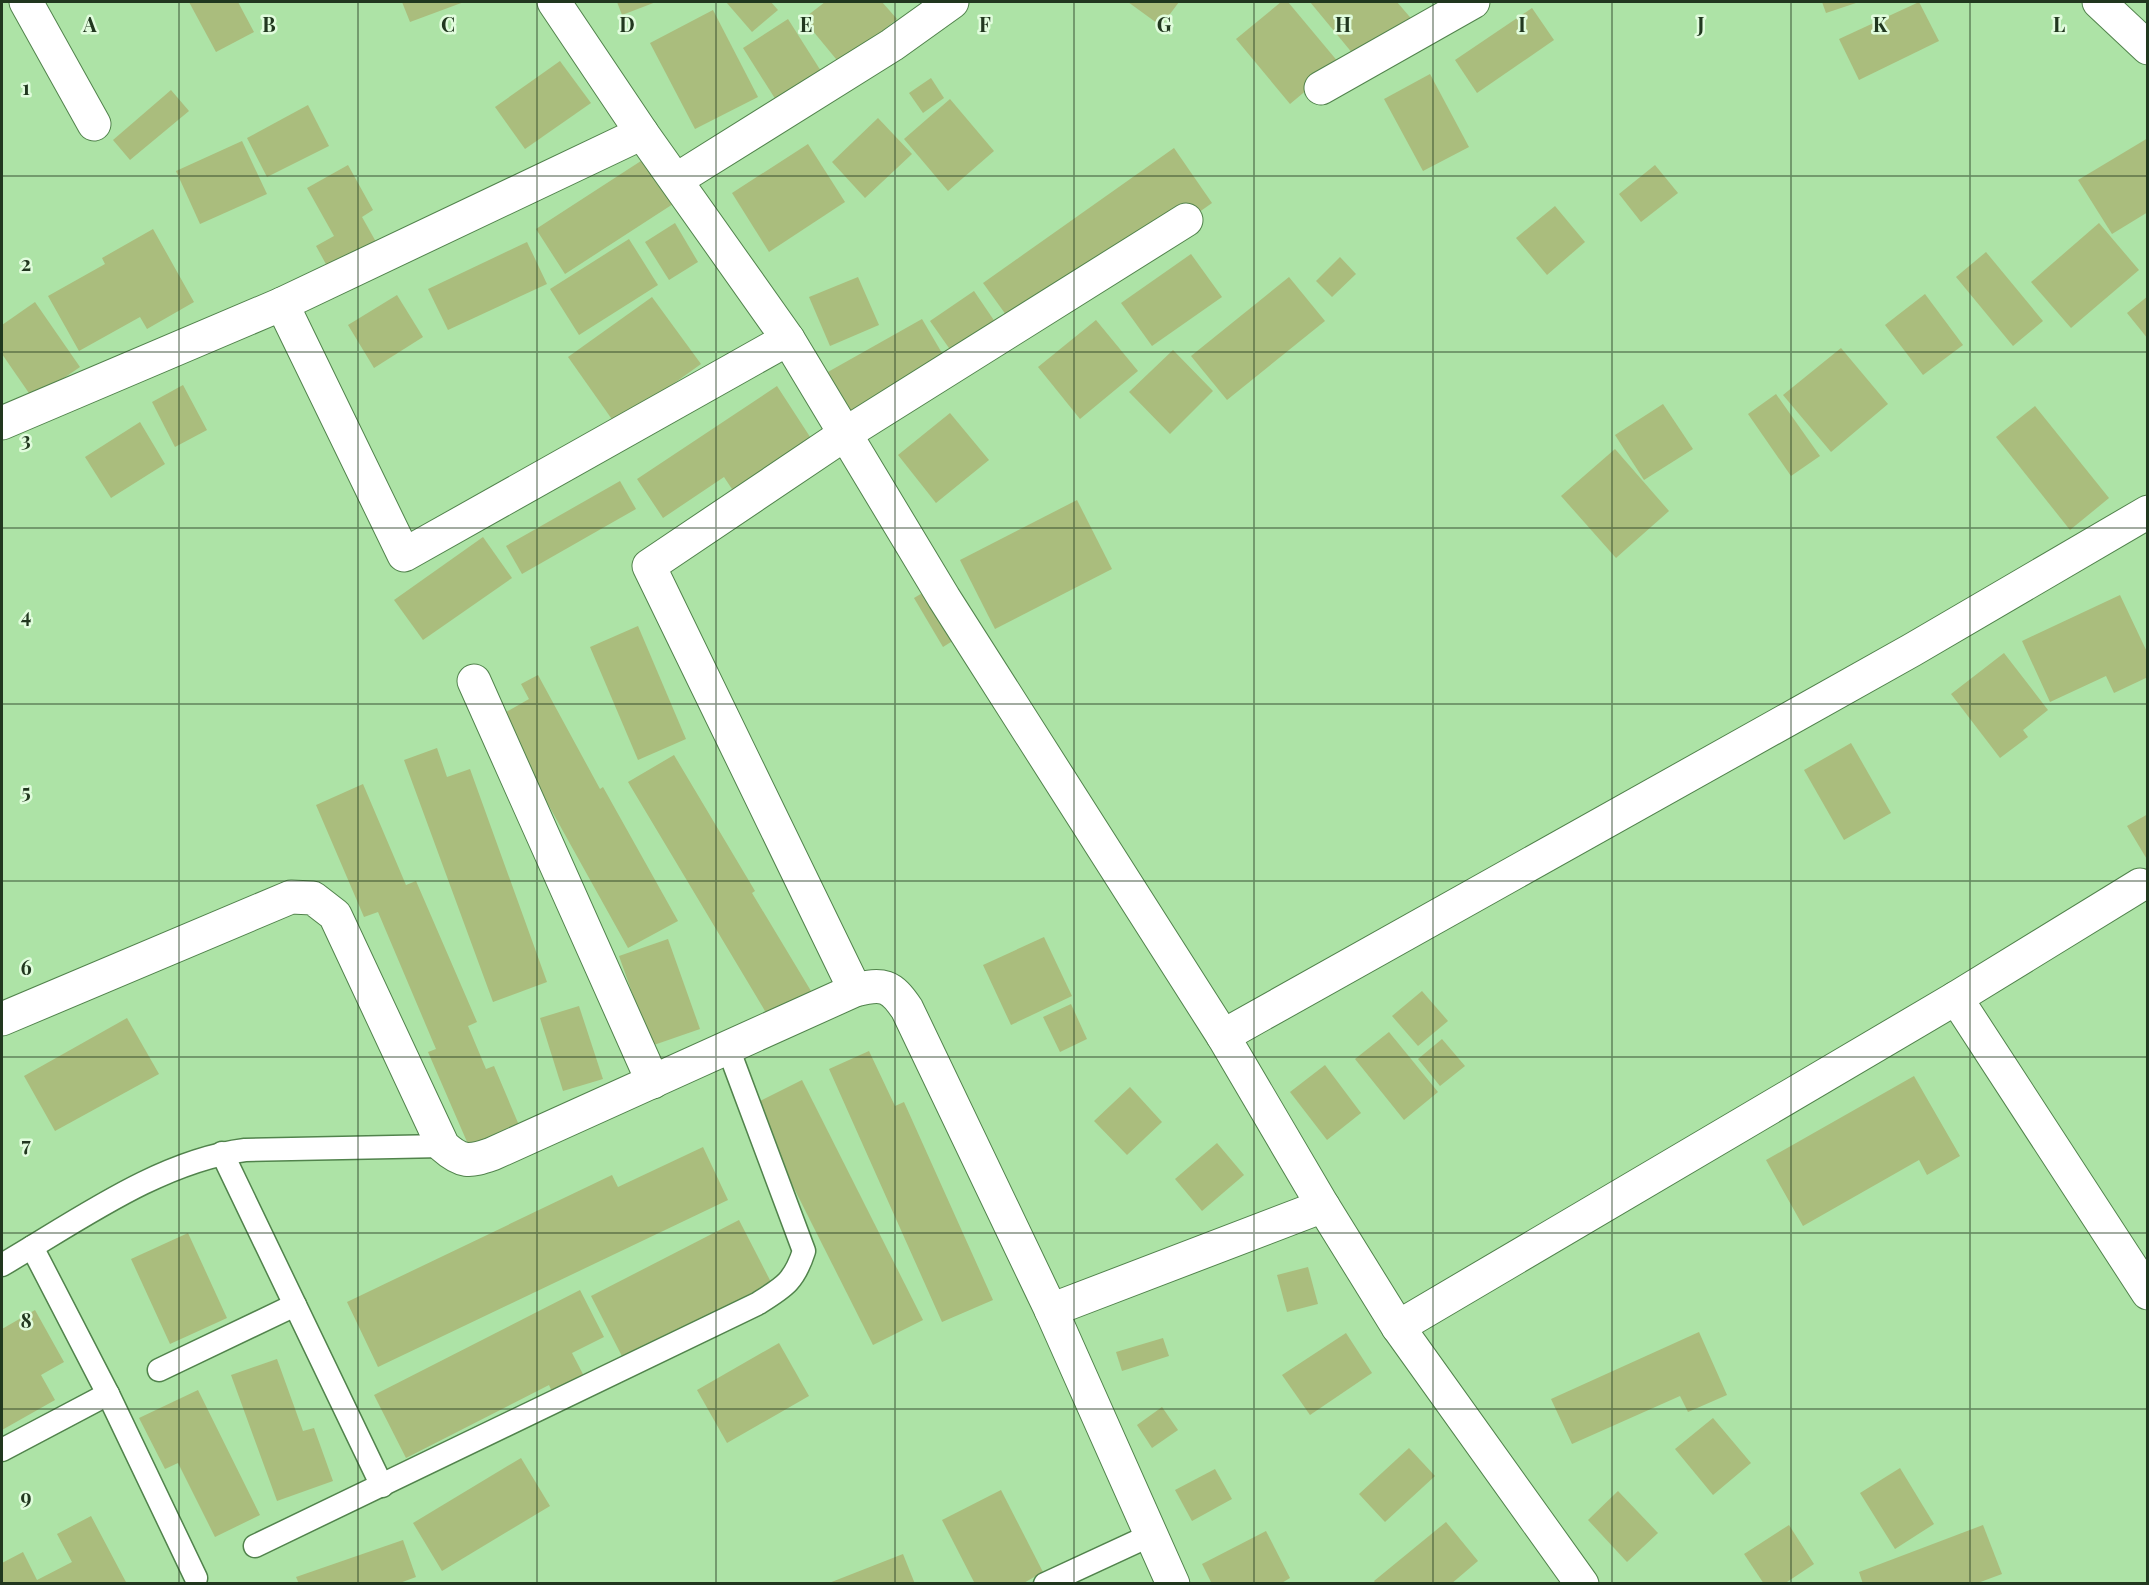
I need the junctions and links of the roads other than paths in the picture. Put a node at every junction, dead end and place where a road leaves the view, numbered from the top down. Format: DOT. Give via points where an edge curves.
graph roads {
  1 [pos="26,2"];
  2 [pos="554,2"];
  3 [pos="952,2"];
  4 [pos="1473,2"];
  5 [pos="2099,2"];
  6 [pos="2148,48"];
  7 [pos="1321,88"];
  8 [pos="94,124"];
  9 [pos="642,133"];
  10 [pos="676,180"];
  11 [pos="1186,220"];
  12 [pos="282,304"];
  13 [pos="788,339"];
  14 [pos="2,423"];
  15 [pos="845,434"];
  16 [pos="2148,512"];
  17 [pos="474,681"];
  18 [pos="2140,885"];
  19 [pos="855,990"];
  20 [pos="1956,998"];
  21 [pos="2,1019"];
  22 [pos="1223,1036"];
  23 [pos="728,1048"];
  24 [pos="653,1082"];
  25 [pos="443,1146"];
  26 [pos="222,1153"];
  27 [pos="1323,1206"];
  28 [pos="32,1247"];
  29 [pos="2,1264"];
  30 [pos="2148,1293"];
  31 [pos="295,1305"];
  32 [pos="1051,1310"];
  33 [pos="1398,1327"];
  34 [pos="159,1370"];
  35 [pos="108,1394"];
  36 [pos="2,1450"];
  37 [pos="382,1486"];
  38 [pos="1151,1535"];
  39 [pos="255,1546"];
  40 [pos="196,1578"];
  41 [pos="1046,1584"];
  42 [pos="1173,1584"];
  43 [pos="1582,1584"];
  1 -- 8 [label="street"];
  2 -- 9 [label="street"];
  3 -- 10 [label="street" via="892,45"];
  4 -- 7 [label="street"];
  5 -- 6 [label="street"];
  9 -- 10 [label="street"];
  9 -- 12 [label="street"];
  10 -- 13 [label="street"];
  11 -- 15 [label="street"];
  12 -- 13 [label="street" via="404,555"];
  12 -- 14 [label="street"];
  13 -- 15 [label="street"];
  15 -- 19 [label="street" via="650,566"];
  15 -- 22 [label="street" via="944,598"];
  16 -- 22 [label="street" via="1912,650"];
  17 -- 24 [label="street"];
  18 -- 20 [label="street"];
  19 -- 23 [label="street"];
  19 -- 32 [label="street" via="887,987 898,994 908,1010"];
  20 -- 30 [label="street"];
  20 -- 33 [label="street"];
  21 -- 25 [label="street" via="291,897 313,898 335,915"];
  22 -- 27 [label="street"];
  23 -- 24 [label="street"];
  23 -- 37 [label="lane" via="804,1251 797,1273 758,1304"];
  24 -- 25 [label="street" via="482,1158 456,1158"];
  25 -- 26 [label="lane"];
  26 -- 28 [label="lane" via="158,1176"];
  26 -- 31 [label="lane"];
  27 -- 32 [label="street"];
  27 -- 33 [label="street"];
  28 -- 29 [label="lane"];
  28 -- 35 [label="lane"];
  31 -- 34 [label="lane"];
  31 -- 37 [label="lane"];
  32 -- 38 [label="street"];
  33 -- 43 [label="street"];
  35 -- 36 [label="lane"];
  35 -- 40 [label="lane"];
  37 -- 39 [label="lane"];
  38 -- 41 [label="lane"];
  38 -- 42 [label="street"];
}
